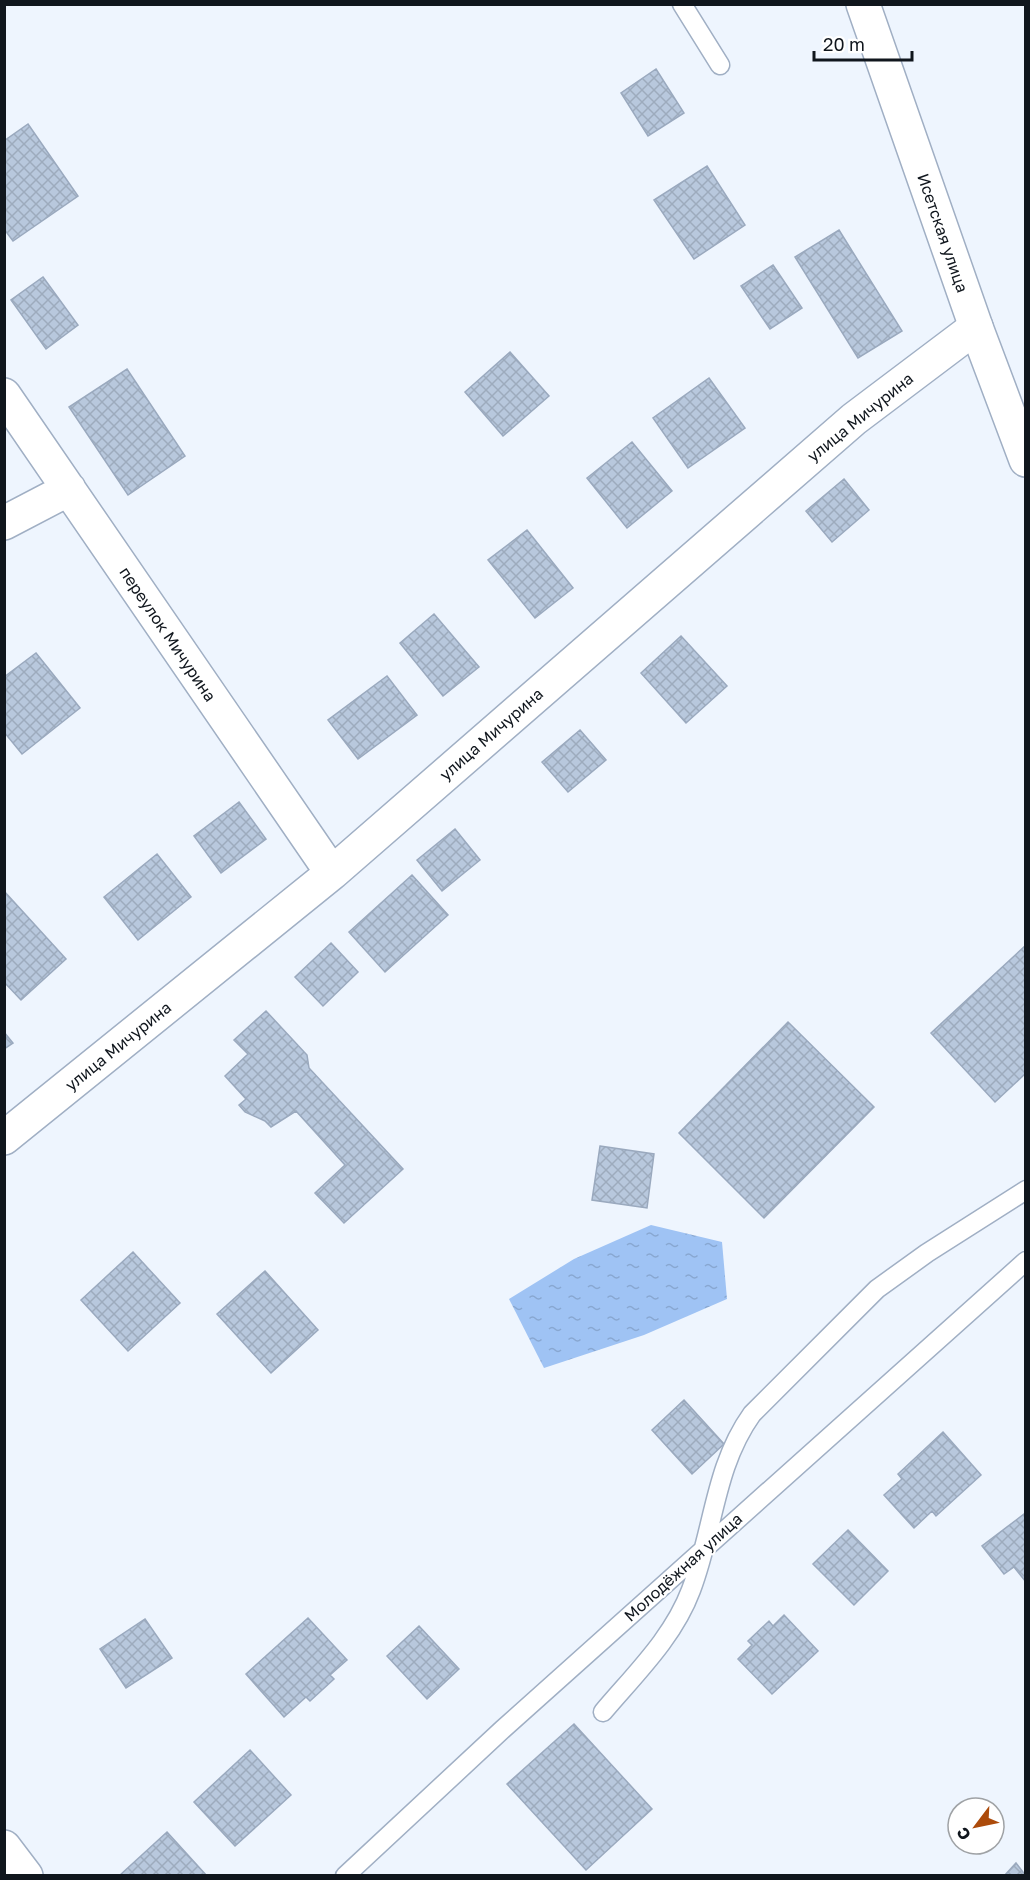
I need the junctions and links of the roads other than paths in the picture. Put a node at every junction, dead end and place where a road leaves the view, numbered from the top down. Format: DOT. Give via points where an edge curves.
graph roads {
  1 [pos="682,4"];
  2 [pos="863,4"];
  3 [pos="720,65"];
  4 [pos="976,327"];
  5 [pos="4,395"];
  6 [pos="1026,460"];
  7 [pos="69,489"];
  8 [pos="4,523"];
  9 [pos="332,873"];
  10 [pos="4,1138"];
  11 [pos="1026,1190"];
  12 [pos="1026,1261"];
  13 [pos="706,1546"];
  14 [pos="603,1712"];
  15 [pos="4,1847"];
  16 [pos="26,1875"];
  17 [pos="345,1875"];
  1 -- 3 [label="lane"];
  2 -- 4 [label="street, Исетская улица"];
  4 -- 6 [label="street, Исетская улица"];
  4 -- 9 [label="street, улица Мичурина" via="854,419"];
  5 -- 7 [label="street, переулок Мичурина"];
  7 -- 8 [label="street"];
  7 -- 9 [label="street, переулок Мичурина"];
  9 -- 10 [label="street, улица Мичурина"];
  11 -- 13 [label="lane" via="877,1289 752,1414 735,1437 725,1461"];
  12 -- 13 [label="lane, Молодёжная улица"];
  13 -- 14 [label="lane" via="690,1592 667,1637"];
  13 -- 17 [label="lane, Молодёжная улица"];
  15 -- 16 [label="street"];
}
